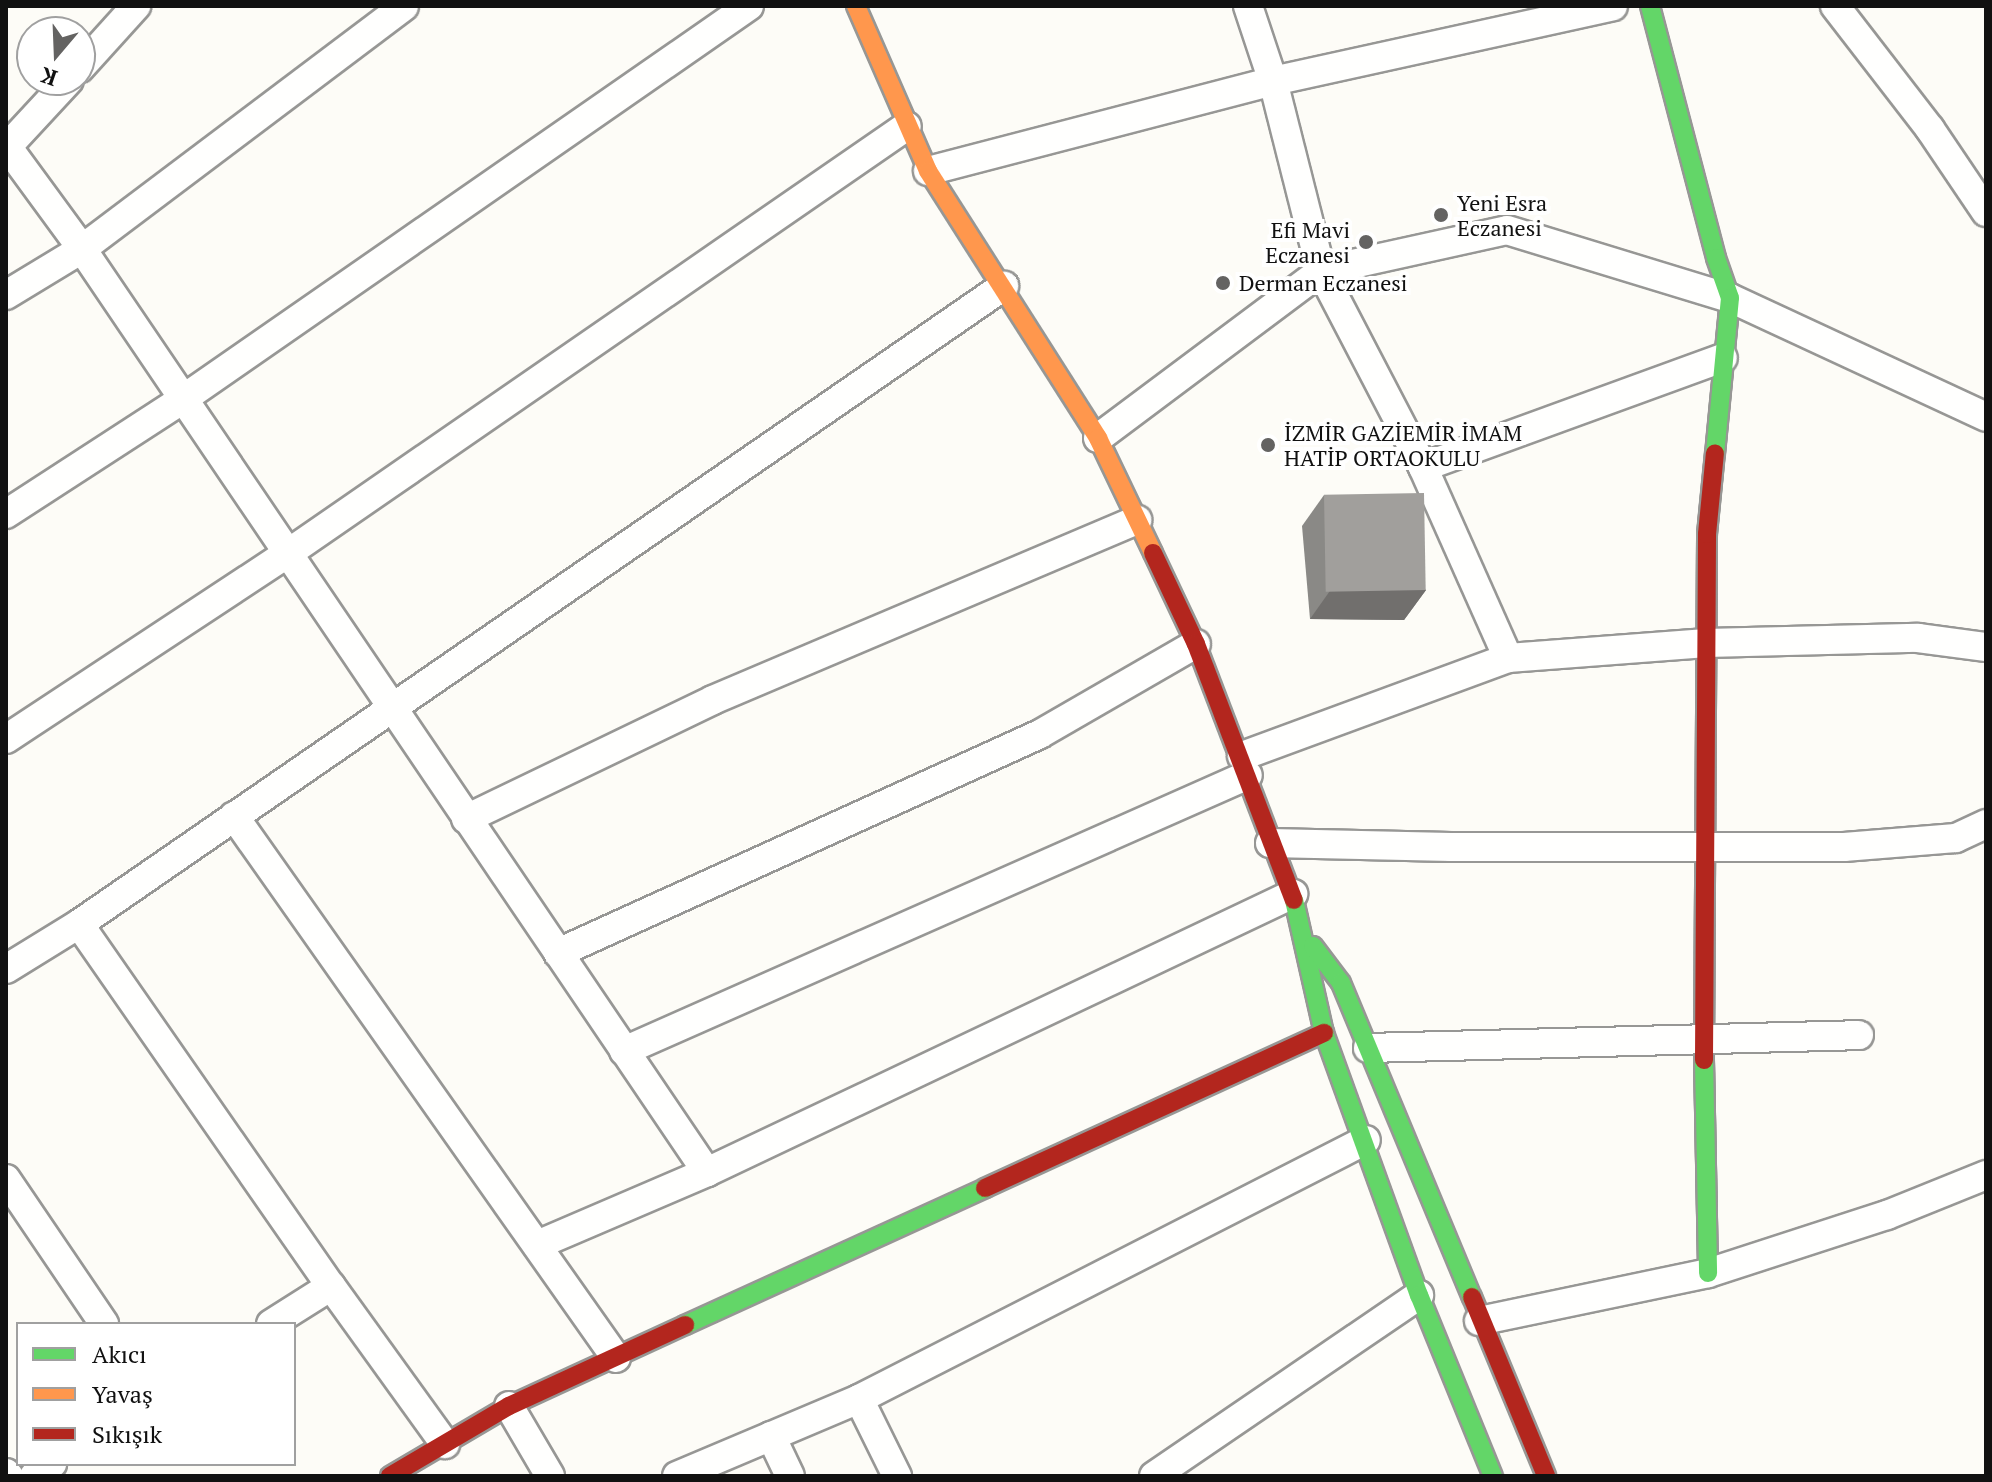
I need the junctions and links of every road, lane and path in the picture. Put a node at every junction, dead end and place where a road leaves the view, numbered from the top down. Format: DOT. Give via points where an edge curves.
graph roads {
  1 [pos="404,6"];
  2 [pos="749,6"];
  3 [pos="856,6"];
  4 [pos="1248,6"];
  5 [pos="1613,6"];
  6 [pos="1650,6"];
  7 [pos="1835,6"];
  8 [pos="126,10"];
  9 [pos="96,48"];
  10 [pos="1273,81"];
  11 [pos="54,96"];
  12 [pos="907,126"];
  13 [pos="7,146"];
  14 [pos="928,171"];
  15 [pos="1986,212"];
  16 [pos="82,249"];
  17 [pos="1321,271"];
  18 [pos="1004,286"];
  19 [pos="6,295"];
  20 [pos="1730,298"];
  21 [pos="1723,358"];
  22 [pos="183,399"];
  23 [pos="1986,417"];
  24 [pos="1098,438"];
  25 [pos="1423,467"];
  26 [pos="6,514"];
  27 [pos="1137,520"];
  28 [pos="287,554"];
  29 [pos="1706,643"];
  30 [pos="1196,644"];
  31 [pos="1986,647"];
  32 [pos="1508,658"];
  33 [pos="390,708"];
  34 [pos="6,739"];
  35 [pos="1245,765"];
  36 [pos="234,816"];
  37 [pos="466,819"];
  38 [pos="1986,824"];
  39 [pos="1270,843"];
  40 [pos="1704,847"];
  41 [pos="1293,894"];
  42 [pos="79,924"];
  43 [pos="1304,934"];
  44 [pos="558,953"];
  45 [pos="6,969"];
  46 [pos="1324,1033"];
  47 [pos="1859,1035"];
  48 [pos="1704,1040"];
  49 [pos="1368,1048"];
  50 [pos="624,1051"];
  51 [pos="1366,1140"];
  52 [pos="707,1172"];
  53 [pos="1986,1175"];
  54 [pos="6,1179"];
  55 [pos="537,1245"];
  56 [pos="1708,1273"];
  57 [pos="331,1286"];
  58 [pos="1419,1295"];
  59 [pos="1479,1321"];
  60 [pos="103,1322"];
  61 [pos="274,1322"];
  62 [pos="616,1358"];
  63 [pos="859,1399"];
  64 [pos="509,1406"];
  65 [pos="771,1436"];
  66 [pos="445,1444"];
  67 [pos="390,1476"];
  68 [pos="550,1476"];
  69 [pos="677,1476"];
  70 [pos="790,1476"];
  71 [pos="897,1476"];
  72 [pos="1154,1476"];
  73 [pos="1493,1476"];
  74 [pos="1546,1476"];
  1 -- 16 [label="street"];
  2 -- 22 [label="street"];
  3 -- 12 [label="street"];
  4 -- 10 [label="street"];
  5 -- 10 [label="street"];
  6 -- 20 [label="street"];
  7 -- 15 [label="street"];
  8 -- 9 [label="street"];
  10 -- 14 [label="street"];
  10 -- 17 [label="street"];
  11 -- 13 [label="street"];
  12 -- 14 [label="street"];
  12 -- 28 [label="street"];
  13 -- 16 [label="street"];
  14 -- 18 [label="street"];
  16 -- 19 [label="street"];
  16 -- 22 [label="street"];
  17 -- 20 [label="street" via="1507,230"];
  17 -- 24 [label="street"];
  17 -- 25 [label="street"];
  18 -- 24 [label="street"];
  18 -- 33 [label="street"];
  20 -- 21 [label="street"];
  20 -- 23 [label="street"];
  21 -- 25 [label="street"];
  21 -- 29 [label="street" via="1707,534"];
  22 -- 26 [label="street"];
  22 -- 28 [label="street"];
  24 -- 27 [label="street"];
  25 -- 32 [label="street"];
  27 -- 30 [label="street"];
  27 -- 37 [label="street" via="713,700"];
  28 -- 33 [label="street"];
  28 -- 34 [label="street"];
  29 -- 31 [label="street" via="1918,638"];
  29 -- 32 [label="street"];
  29 -- 40 [label="street"];
  30 -- 35 [label="street"];
  30 -- 44 [label="street" via="1040,734"];
  32 -- 35 [label="street"];
  33 -- 36 [label="street"];
  33 -- 37 [label="street"];
  35 -- 39 [label="street"];
  35 -- 50 [label="street"];
  36 -- 42 [label="street"];
  36 -- 55 [label="street"];
  37 -- 44 [label="street"];
  38 -- 40 [label="street" via="1956,838 1844,847"];
  39 -- 40 [label="street"];
  39 -- 41 [label="street"];
  40 -- 48 [label="street"];
  41 -- 43 [label="street"];
  41 -- 52 [label="street"];
  42 -- 45 [label="street"];
  42 -- 57 [label="street"];
  43 -- 46 [label="street"];
  43 -- 49 [label="street" via="1341,983"];
  44 -- 50 [label="street"];
  46 -- 51 [label="street"];
  46 -- 62 [label="street"];
  47 -- 48 [label="street"];
  48 -- 49 [label="street"];
  48 -- 56 [label="street"];
  49 -- 59 [label="street"];
  50 -- 52 [label="street"];
  51 -- 58 [label="street"];
  51 -- 63 [label="street"];
  52 -- 55 [label="street"];
  53 -- 56 [label="street" via="1887,1215"];
  54 -- 60 [label="street"];
  55 -- 62 [label="street"];
  56 -- 59 [label="street"];
  57 -- 61 [label="street"];
  57 -- 66 [label="street"];
  58 -- 72 [label="street"];
  58 -- 73 [label="street"];
  59 -- 74 [label="street"];
  62 -- 64 [label="street"];
  63 -- 65 [label="street"];
  63 -- 71 [label="street"];
  64 -- 66 [label="street"];
  64 -- 68 [label="street"];
  65 -- 69 [label="street"];
  65 -- 70 [label="street"];
  66 -- 67 [label="street"];
}
